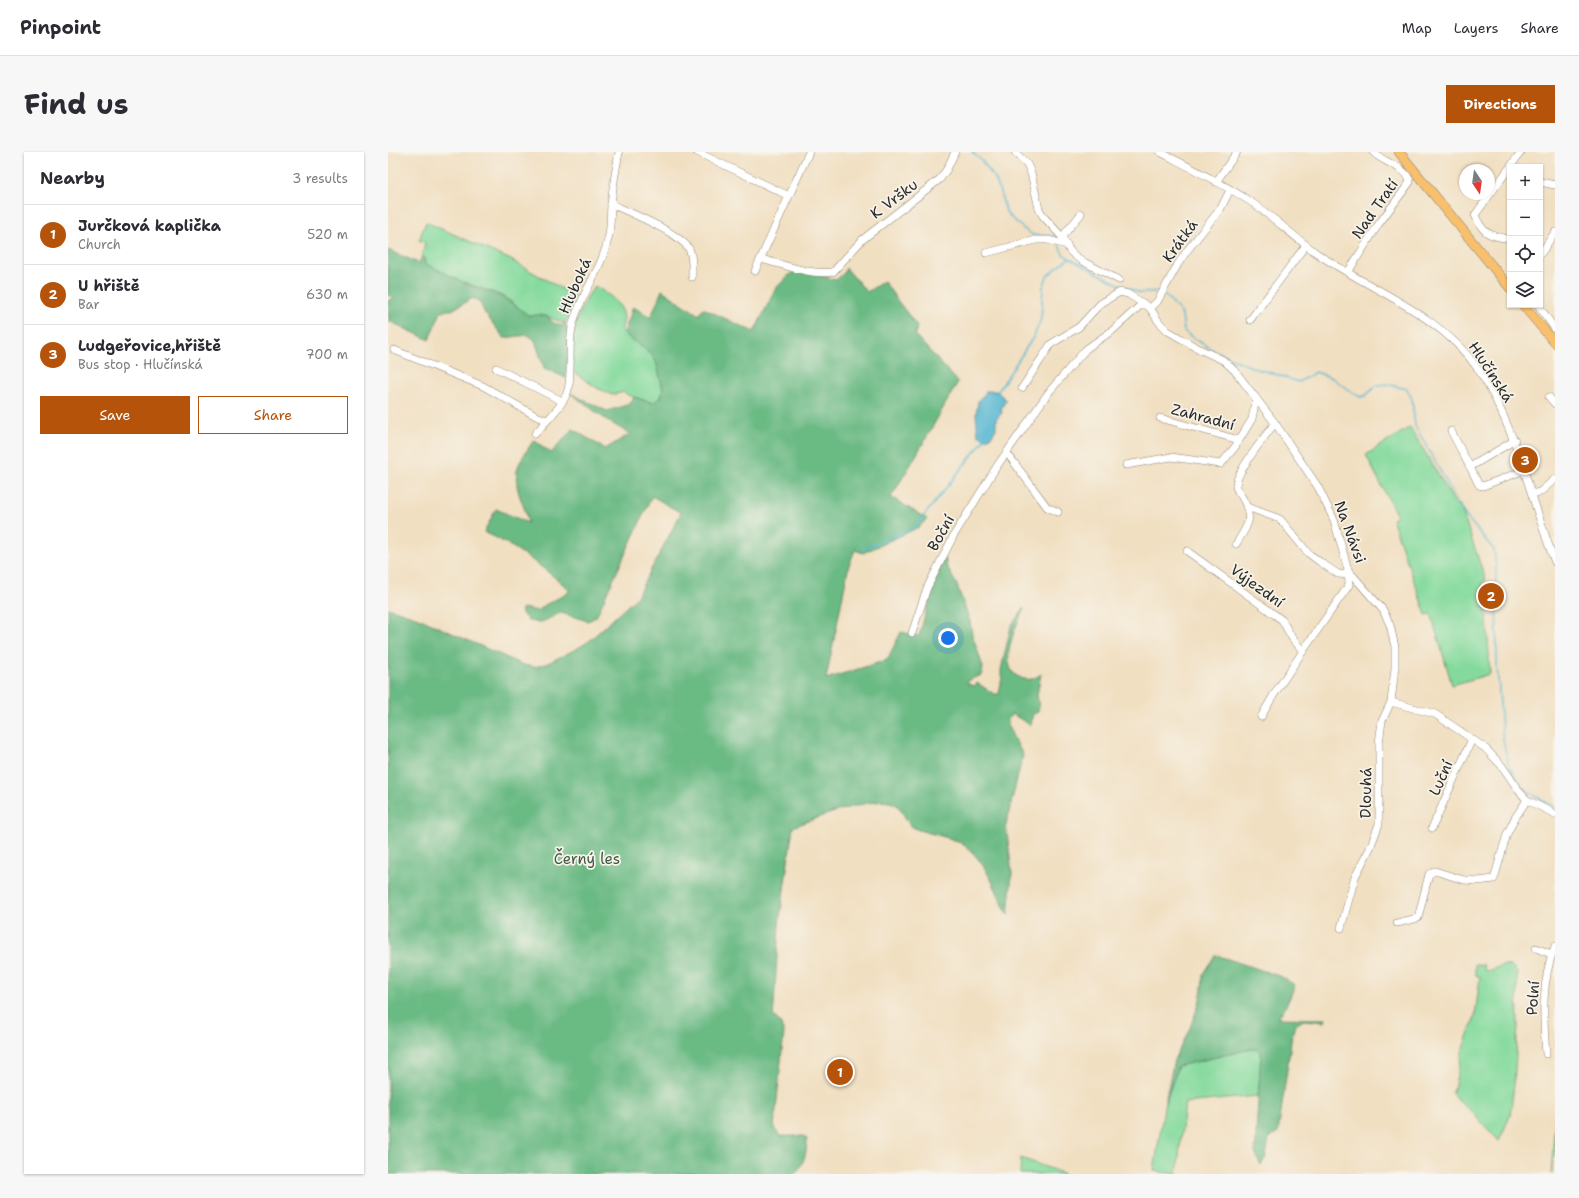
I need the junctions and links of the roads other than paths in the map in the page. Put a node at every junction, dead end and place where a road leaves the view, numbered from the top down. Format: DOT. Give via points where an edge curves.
graph roads {
  1 [pos="619,152"];
  2 [pos="696,152"];
  3 [pos="809,152"];
  4 [pos="955,152"];
  5 [pos="1015,152"];
  6 [pos="1160,152"];
  7 [pos="1237,152"];
  8 [pos="1373,152"];
  9 [pos="1399,152"];
  10 [pos="1522,152"];
  11 [pos="1514,164"];
  12 [pos="1507,174"];
  13 [pos="1216,182"];
  14 [pos="1543,183"];
  15 [pos="1555,186"];
  16 [pos="1230,190"];
  17 [pos="789,196"];
  18 [pos="611,204"];
  19 [pos="1082,214"];
  20 [pos="1555,232"];
  21 [pos="1062,237"];
  22 [pos="1507,238"];
  23 [pos="1062,244"];
  24 [pos="1306,245"];
  25 [pos="1543,246"];
  26 [pos="986,254"];
  27 [pos="761,259"];
  28 [pos="755,271"];
  29 [pos="1348,272"];
  30 [pos="692,277"];
  31 [pos="1119,280"];
  32 [pos="1507,284"];
  33 [pos="1143,303"];
  34 [pos="1150,308"];
  35 [pos="1526,308"];
  36 [pos="1540,308"];
  37 [pos="1250,320"];
  38 [pos="1555,329"];
  39 [pos="1555,343"];
  40 [pos="394,350"];
  41 [pos="496,368"];
  42 [pos="1022,388"];
  43 [pos="1549,397"];
  44 [pos="1256,398"];
  45 [pos="562,401"];
  46 [pos="1555,404"];
  47 [pos="1160,418"];
  48 [pos="547,420"];
  49 [pos="1275,423"];
  50 [pos="1451,431"];
  51 [pos="535,434"];
  52 [pos="1239,440"];
  53 [pos="1515,440"];
  54 [pos="1006,453"];
  55 [pos="1126,465"];
  56 [pos="1470,466"];
  57 [pos="1525,470"];
  58 [pos="1555,479"];
  59 [pos="1532,494"];
  60 [pos="1047,507"];
  61 [pos="1247,507"];
  62 [pos="1058,512"];
  63 [pos="1042,514"];
  64 [pos="1236,544"];
  65 [pos="1187,551"];
  66 [pos="1555,562"];
  67 [pos="1348,572"];
  68 [pos="912,633"];
  69 [pos="1303,651"];
  70 [pos="1391,702"];
  71 [pos="1261,717"];
  72 [pos="1472,739"];
  73 [pos="1528,800"];
  74 [pos="1555,814"];
  75 [pos="1432,828"];
  76 [pos="1397,923"];
  77 [pos="1341,928"];
  78 [pos="1555,946"];
  79 [pos="1536,948"];
  80 [pos="1551,954"];
  81 [pos="1546,1054"];
  1 -- 18 [label="street, Hluboká"];
  2 -- 17 [label="street"];
  3 -- 17 [label="street"];
  4 -- 27 [label="street, K Vršku" via="940,179 862,240 833,272 799,270"];
  5 -- 21 [label="street" via="1031,173 1039,209"];
  6 -- 13 [label="street, Hlučínská"];
  7 -- 13 [label="street"];
  8 -- 29 [label="street, Nad Tratí" via="1380,159 1397,167 1410,182"];
  9 -- 32 [label="main road"];
  10 -- 11 [label="street"];
  12 -- 22 [label="street" via="1475,215 1489,235"];
  13 -- 16 [label="street, Hlučínská"];
  14 -- 15 [label="street"];
  16 -- 24 [label="street, Hlučínská" via="1260,208"];
  16 -- 34 [label="street, Krátká" via="1221,208 1186,252 1157,302"];
  17 -- 27 [label="street"];
  18 -- 30 [label="street" via="680,240 689,249"];
  18 -- 45 [label="street, Hluboká" via="609,238 573,323 568,391"];
  19 -- 21 [label="street"];
  20 -- 25 [label="street"];
  21 -- 23 [label="street"];
  23 -- 26 [label="street" via="1036,240"];
  23 -- 31 [label="street" via="1075,256"];
  24 -- 29 [label="street, Hlučínská"];
  24 -- 37 [label="street"];
  27 -- 28 [label="street"];
  29 -- 53 [label="street, Hlučínská" via="1426,318 1461,347 1488,385"];
  33 -- 34 [label="street, Na Návsi"];
  33 -- 42 [label="street, Na Návsi" via="1120,292 1100,304 1079,327 1052,344"];
  33 -- 54 [label="street, Boční" via="1113,330 1086,349 1049,392"];
  34 -- 44 [label="street, Na Návsi" via="1168,331 1223,360"];
  35 -- 39 [label="main road"];
  36 -- 38 [label="street"];
  40 -- 48 [label="street" via="483,386"];
  41 -- 45 [label="street"];
  43 -- 46 [label="street"];
  44 -- 49 [label="street, Na Návsi"];
  44 -- 52 [label="street, Zahradní" via="1252,419"];
  45 -- 48 [label="street, Hluboká"];
  47 -- 52 [label="street, Zahradní"];
  48 -- 51 [label="street, Hluboká"];
  49 -- 61 [label="street" via="1236,480 1236,487"];
  49 -- 67 [label="street, Na Návsi" via="1318,487 1334,520"];
  50 -- 56 [label="street"];
  52 -- 55 [label="street, Zahradní" via="1221,464 1171,457"];
  53 -- 56 [label="street"];
  53 -- 57 [label="street, Hlučínská"];
  54 -- 60 [label="street"];
  54 -- 68 [label="street, Boční" via="954,535 927,588"];
  56 -- 57 [label="street" via="1479,484 1483,486"];
  57 -- 59 [label="street, Hlučínská"];
  58 -- 59 [label="street" via="1540,492"];
  59 -- 66 [label="street, Hlučínská"];
  60 -- 62 [label="street"];
  60 -- 63 [label="street"];
  61 -- 64 [label="street" via="1248,523"];
  61 -- 67 [label="street" via="1280,519 1308,553 1338,574"];
  65 -- 69 [label="street, Výjezdní" via="1282,620"];
  67 -- 69 [label="street" via="1349,585"];
  67 -- 70 [label="street, Na Návsi" via="1383,610 1394,637 1396,659"];
  69 -- 71 [label="street"];
  70 -- 72 [label="street" via="1435,714"];
  70 -- 77 [label="street, Dlouhá" via="1382,721 1379,743 1379,824 1355,877"];
  72 -- 73 [label="street" via="1485,748 1502,766"];
  72 -- 75 [label="street, Luční"];
  73 -- 74 [label="street"];
  73 -- 76 [label="street" via="1507,834 1494,879 1464,880 1435,871 1429,874 1418,918"];
  78 -- 80 [label="street, Polní"];
  79 -- 80 [label="street"];
  80 -- 81 [label="street, Polní" via="1543,1013"];
}
